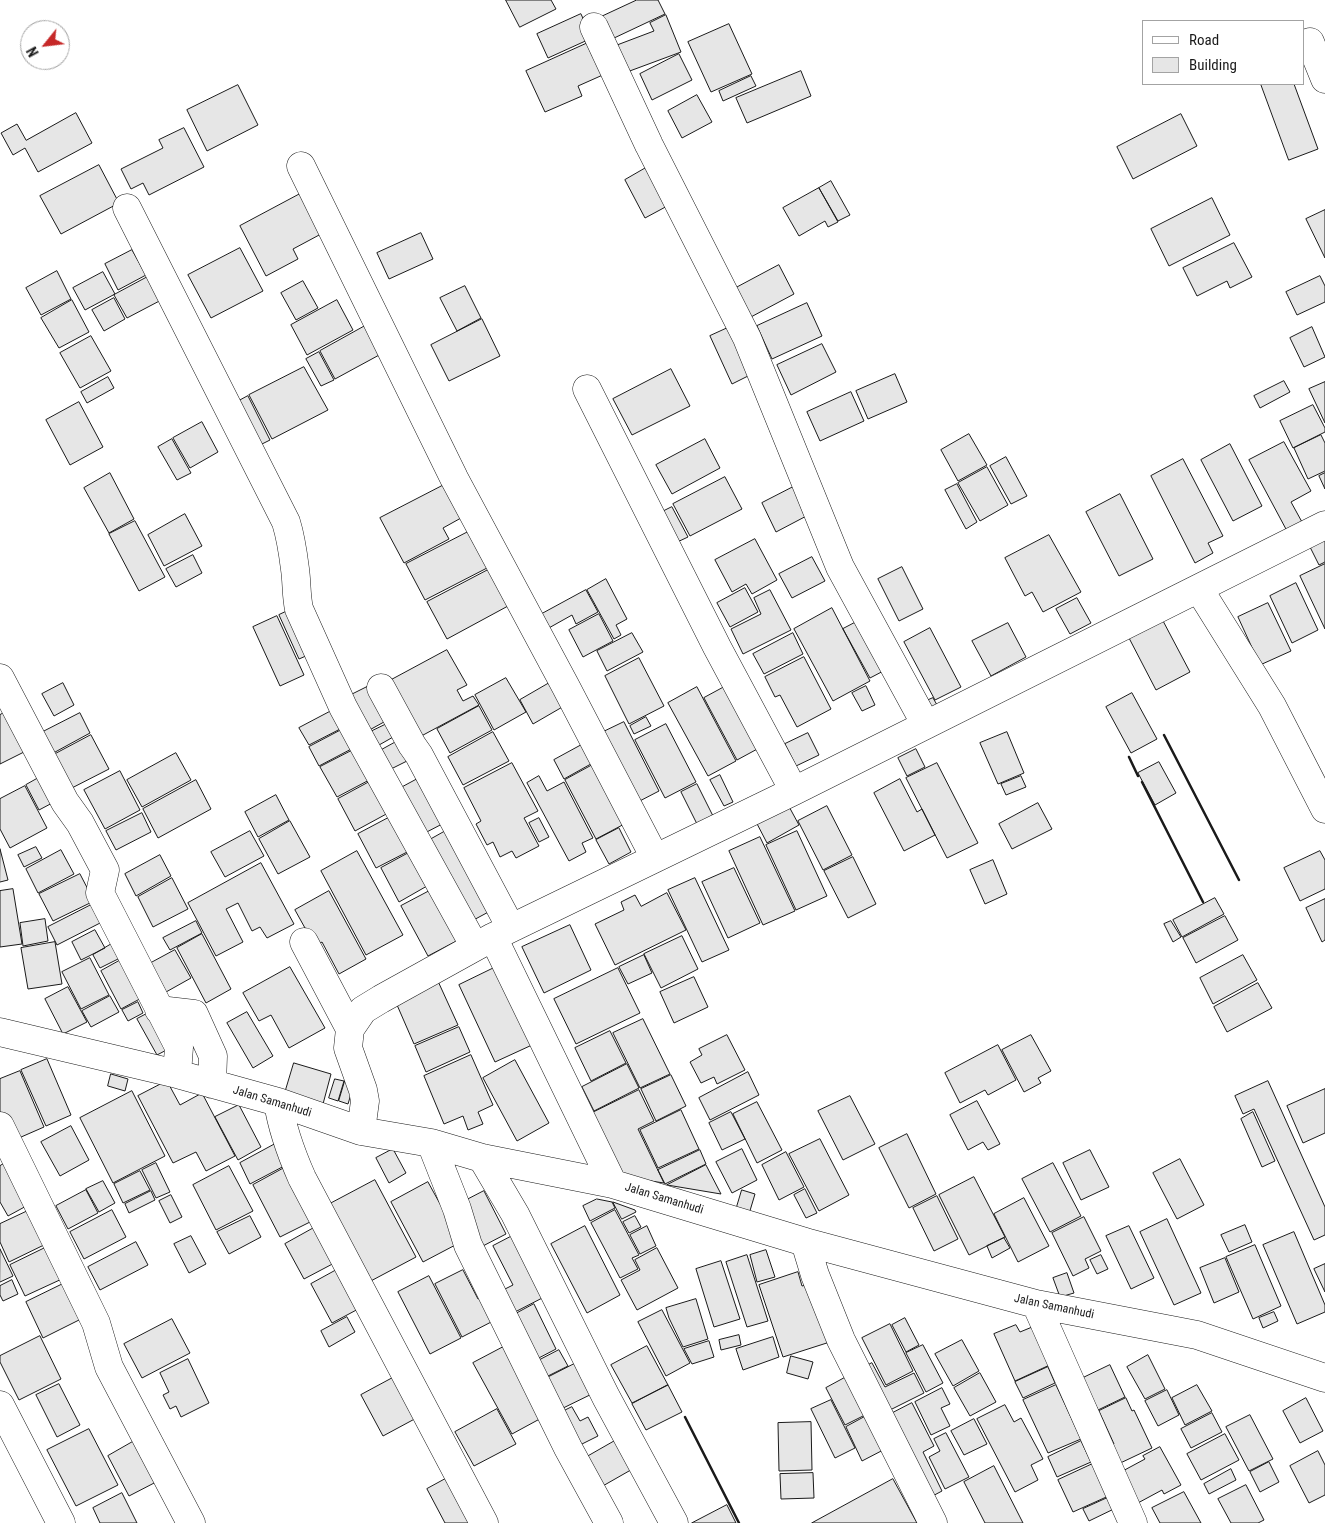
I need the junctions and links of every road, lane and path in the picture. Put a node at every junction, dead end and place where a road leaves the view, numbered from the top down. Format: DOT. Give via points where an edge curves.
graph roads {
  1 [pos="594,27"];
  2 [pos="1310,42"];
  3 [pos="1325,79"];
  4 [pos="301,166"];
  5 [pos="127,208"];
  6 [pos="586,389"];
  7 [pos="1325,525"];
  8 [pos="1199,589"];
  9 [pos="0,678"];
  10 [pos="381,688"];
  11 [pos="926,725"];
  12 [pos="794,791"];
  13 [pos="1325,810"];
  14 [pos="655,858"];
  15 [pos="493,938"];
  16 [pos="304,942"];
  17 [pos="159,1010"];
  18 [pos="350,1029"];
  19 [pos="0,1032"];
  20 [pos="177,1074"];
  21 [pos="212,1084"];
  22 [pos="278,1102"];
  23 [pos="0,1126"];
  24 [pos="361,1131"];
  25 [pos="431,1143"];
  26 [pos="482,1158"];
  27 [pos="613,1184"];
  28 [pos="805,1242"];
  29 [pos="1036,1304"];
  30 [pos="1325,1378"];
  31 [pos="0,1405"];
  32 [pos="61,1523"];
  33 [pos="191,1523"];
  34 [pos="484,1523"];
  35 [pos="609,1523"];
  36 [pos="674,1523"];
  37 [pos="933,1523"];
  38 [pos="1133,1523"];
  1 -- 11 [label="street" via="649,145 747,338 840,567"];
  2 -- 3 [label="street"];
  4 -- 14 [label="street" via="454,478"];
  5 -- 15 [label="street" via="286,522 299,609 343,707"];
  6 -- 12 [label="street"];
  7 -- 8 [label="street"];
  8 -- 11 [label="street"];
  8 -- 13 [label="street" via="1272,706"];
  9 -- 17 [label="street" via="64,802 80,823 105,870 100,893"];
  10 -- 15 [label="street" via="419,755"];
  11 -- 12 [label="street"];
  12 -- 14 [label="street"];
  14 -- 15 [label="street"];
  15 -- 18 [label="street" via="363,1010"];
  15 -- 27 [label="street"];
  16 -- 18 [label="street"];
  17 -- 20 [label="street" via="179,1047"];
  17 -- 21 [label="street" via="194,1014 213,1056"];
  18 -- 24 [label="street" via="348,1048 365,1101"];
  19 -- 20 [label="street, Jalan Samanhudi"];
  20 -- 21 [label="street, Jalan Samanhudi"];
  21 -- 22 [label="street, Jalan Samanhudi"];
  22 -- 24 [label="street, Jalan Samanhudi"];
  22 -- 34 [label="street" via="282,1126 302,1178"];
  23 -- 33 [label="street" via="96,1323 109,1367"];
  24 -- 25 [label="street, Jalan Samanhudi"];
  25 -- 26 [label="street, Jalan Samanhudi"];
  25 -- 35 [label="street" via="468,1245 568,1448"];
  26 -- 27 [label="street, Jalan Samanhudi"];
  26 -- 36 [label="street" via="516,1214 606,1397"];
  27 -- 28 [label="street, Jalan Samanhudi"];
  28 -- 29 [label="street, Jalan Samanhudi"];
  28 -- 37 [label="street" via="841,1340"];
  29 -- 30 [label="street, Jalan Samanhudi" via="1197,1335"];
  29 -- 38 [label="street"];
  31 -- 32 [label="street"];
}
